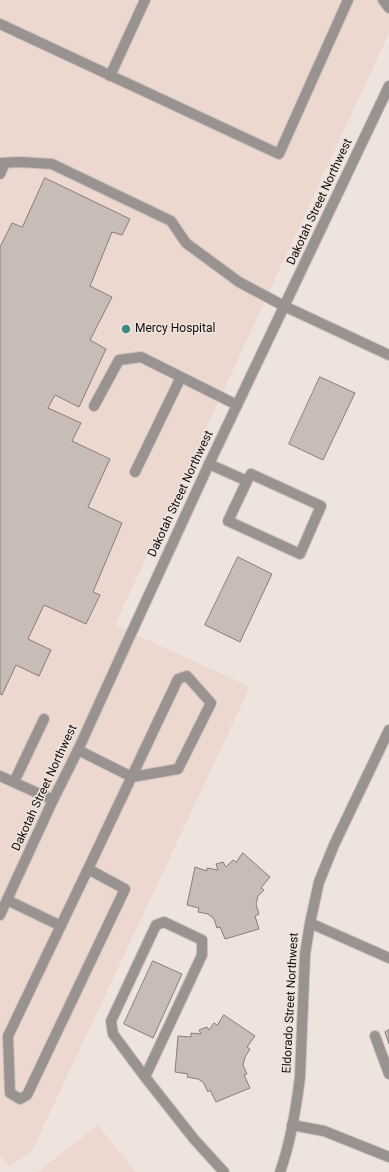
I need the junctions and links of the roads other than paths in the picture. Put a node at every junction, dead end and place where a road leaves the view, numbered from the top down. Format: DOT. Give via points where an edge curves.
graph roads {
  1 [pos="145,0"];
  2 [pos="348,0"];
  3 [pos="383,0"];
  4 [pos="389,8"];
  5 [pos="0,24"];
  6 [pos="110,76"];
  7 [pos="389,86"];
  8 [pos="3,163"];
  9 [pos="0,174"];
  10 [pos="284,306"];
  11 [pos="389,355"];
  12 [pos="181,377"];
  13 [pos="237,405"];
  14 [pos="94,406"];
  15 [pos="208,464"];
  16 [pos="134,472"];
  17 [pos="247,481"];
  18 [pos="44,719"];
  19 [pos="389,730"];
  20 [pos="78,750"];
  21 [pos="0,776"];
  22 [pos="132,777"];
  23 [pos="14,782"];
  24 [pos="53,800"];
  25 [pos="88,869"];
  26 [pos="7,900"];
  27 [pos="0,915"];
  28 [pos="310,923"];
  29 [pos="61,926"];
  30 [pos="389,958"];
  31 [pos="375,1036"];
  32 [pos="389,1074"];
  33 [pos="145,1077"];
  34 [pos="292,1125"];
  35 [pos="389,1157"];
  36 [pos="224,1172"];
  37 [pos="280,1172"];
  1 -- 6 [label="street"];
  2 -- 6 [label="street" via="279,154"];
  3 -- 4 [label="street"];
  5 -- 6 [label="street"];
  7 -- 10 [label="street, Dakotah Street Northwest"];
  8 -- 9 [label="street"];
  8 -- 10 [label="street" via="52,164 171,221 186,243 239,282"];
  10 -- 11 [label="street"];
  10 -- 13 [label="street, Dakotah Street Northwest"];
  12 -- 13 [label="street"];
  12 -- 14 [label="street" via="141,357 119,360"];
  12 -- 16 [label="street"];
  13 -- 15 [label="street, Dakotah Street Northwest"];
  15 -- 17 [label="street"];
  15 -- 20 [label="street, Dakotah Street Northwest"];
  17 -- 17 [label="street" via="228,521 300,554 321,506 251,474"];
  18 -- 23 [label="street"];
  19 -- 28 [label="street, Eldorado Street Northwest" via="334,845 319,882"];
  20 -- 22 [label="street"];
  20 -- 24 [label="street, Dakotah Street Northwest"];
  21 -- 23 [label="street"];
  22 -- 22 [label="street" via="178,769 211,703 188,676 178,679"];
  22 -- 25 [label="street"];
  23 -- 24 [label="street"];
  24 -- 26 [label="street, Dakotah Street Northwest"];
  25 -- 29 [label="street"];
  25 -- 29 [label="street" via="126,889 27,1095 20,1099 10,1093 8,1036"];
  26 -- 27 [label="street, Dakotah Street Northwest"];
  26 -- 29 [label="street"];
  28 -- 30 [label="street"];
  28 -- 34 [label="street, Eldorado Street Northwest" via="305,954 300,1077"];
  31 -- 32 [label="street"];
  33 -- 33 [label="street" via="113,1034 111,1021 156,925 164,922 202,940 202,955"];
  33 -- 36 [label="street"];
  34 -- 35 [label="street" via="324,1131"];
  34 -- 37 [label="street, Eldorado Street Northwest"];
}
